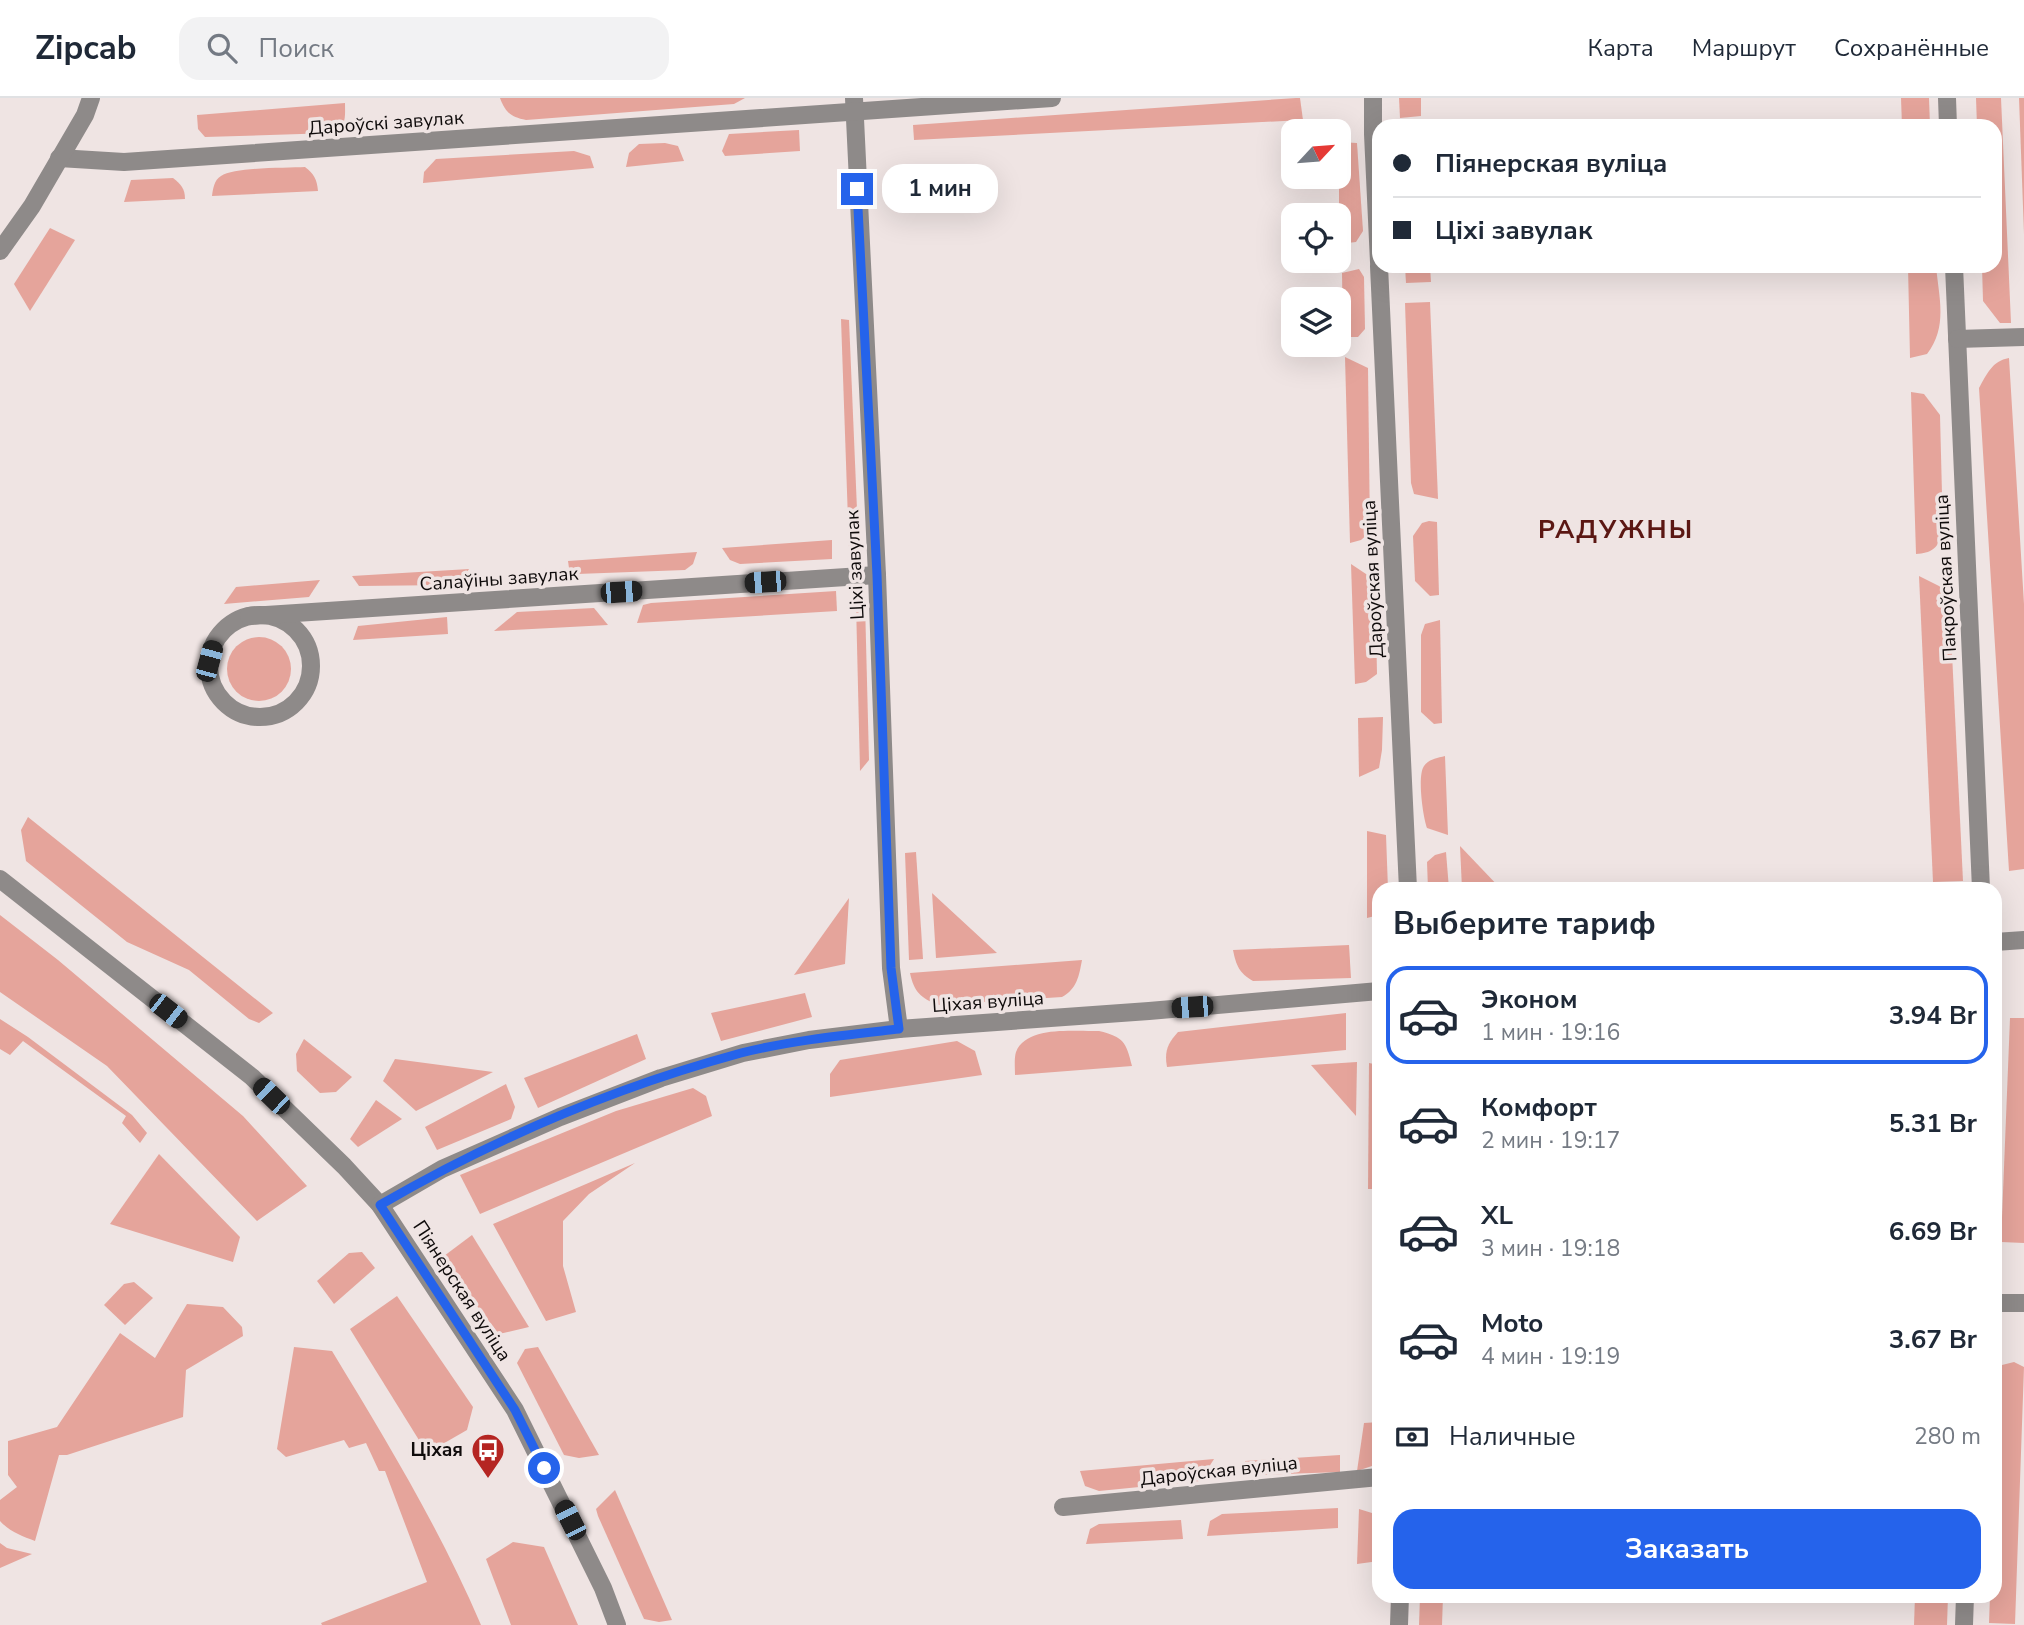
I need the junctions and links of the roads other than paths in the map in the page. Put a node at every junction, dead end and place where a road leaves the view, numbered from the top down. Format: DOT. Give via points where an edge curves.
graph roads {
  1 [pos="91,98"];
  2 [pos="1052,98"];
  3 [pos="1373,98"];
  4 [pos="1947,98"];
  5 [pos="854,105"];
  6 [pos="1373,119"];
  7 [pos="1948,119"];
  8 [pos="59,158"];
  9 [pos="0,251"];
  10 [pos="1379,273"];
  11 [pos="1954,273"];
  12 [pos="2024,337"];
  13 [pos="1957,340"];
  14 [pos="877,575"];
  15 [pos="249,616"];
  16 [pos="0,878"];
  17 [pos="1408,882"];
  18 [pos="1981,882"];
  19 [pos="2024,940"];
  20 [pos="2002,942"];
  21 [pos="1372,992"];
  22 [pos="899,1029"];
  23 [pos="380,1205"];
  24 [pos="2002,1303"];
  25 [pos="2024,1303"];
  26 [pos="1372,1478"];
  27 [pos="1063,1507"];
  28 [pos="1400,1603"];
  29 [pos="1965,1603"];
  30 [pos="617,1625"];
  31 [pos="1399,1625"];
  32 [pos="1964,1625"];
  1 -- 8 [label="street"];
  2 -- 5 [label="street, Дароўскі завулак"];
  3 -- 6 [label="street, Дароўская вуліца"];
  4 -- 7 [label="street"];
  5 -- 8 [label="street, Дароўскі завулак" via="124,162"];
  5 -- 14 [label="street, Ціхі завулак"];
  8 -- 9 [label="street"];
  10 -- 17 [label="street, Дароўская вуліца"];
  11 -- 13 [label="street, Пакроўская вуліца"];
  12 -- 13 [label="street"];
  13 -- 18 [label="street, Пакроўская вуліца"];
  14 -- 15 [label="street, Салаўіны завулак"];
  14 -- 22 [label="street, Ціхі завулак" via="891,968"];
  15 -- 15 [label="street, Салаўіны завулак" via="222,632 209,661 210,677 226,705 255,718 271,716 301,698 311,664 298,632 284,621 267,615"];
  16 -- 23 [label="street, Піянерская вуліца" via="251,1077"];
  19 -- 20 [label="street"];
  21 -- 22 [label="street, Ціхая вуліца"];
  22 -- 23 [label="street, Ціхая вуліца" via="743,1053 661,1078 442,1169"];
  23 -- 30 [label="street, Піянерская вуліца" via="515,1410"];
  24 -- 25 [label="street"];
  26 -- 27 [label="street, Дароўская вуліца"];
  28 -- 31 [label="street"];
  29 -- 32 [label="street"];
}
